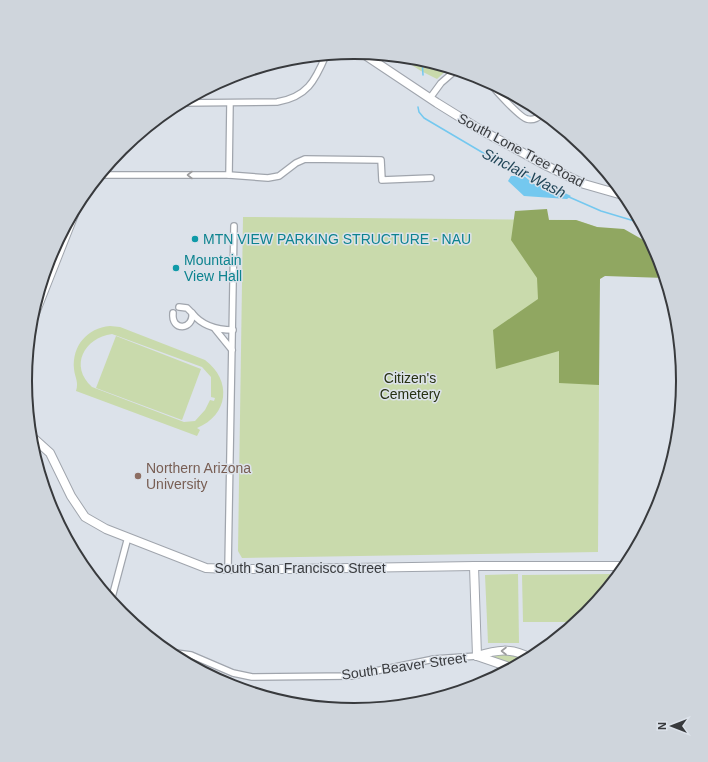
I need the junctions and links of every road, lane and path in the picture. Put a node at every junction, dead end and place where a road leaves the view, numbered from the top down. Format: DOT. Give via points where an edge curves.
graph roads {
  1 [pos="372,60"];
  2 [pos="323,61"];
  3 [pos="451,74"];
  4 [pos="497,93"];
  5 [pos="430,98"];
  6 [pos="191,103"];
  7 [pos="230,103"];
  8 [pos="539,117"];
  9 [pos="107,175"];
  10 [pos="230,175"];
  11 [pos="431,178"];
  12 [pos="616,194"];
  13 [pos="234,226"];
  14 [pos="179,307"];
  15 [pos="173,312"];
  16 [pos="192,313"];
  17 [pos="199,321"];
  18 [pos="188,324"];
  19 [pos="215,328"];
  20 [pos="233,330"];
  21 [pos="232,350"];
  22 [pos="38,442"];
  23 [pos="128,537"];
  24 [pos="474,566"];
  25 [pos="617,566"];
  26 [pos="228,570"];
  27 [pos="113,594"];
  28 [pos="183,654"];
  29 [pos="524,654"];
  30 [pos="477,656"];
  31 [pos="505,665"];
  1 -- 5 [label="street, South Lone Tree Road"];
  2 -- 7 [label="street" via="309,88 299,96 277,102"];
  3 -- 5 [label="street"];
  4 -- 8 [label="street" via="524,118 534,120"];
  5 -- 12 [label="street, South Lone Tree Road" via="479,129 568,178"];
  6 -- 7 [label="street"];
  7 -- 10 [label="street"];
  10 -- 9 [label="street, one-way"];
  10 -- 11 [label="street" via="268,178 279,176 296,163 305,160 381,160 382,180"];
  13 -- 20 [label="street"];
  14 -- 16 [label="street" via="187,308"];
  15 -- 18 [label="street" via="172,319 176,324 182,327"];
  16 -- 17 [label="street"];
  16 -- 18 [label="street" via="192,320"];
  17 -- 18 [label="street"];
  17 -- 19 [label="street"];
  19 -- 20 [label="street"];
  19 -- 21 [label="street"];
  20 -- 21 [label="street"];
  21 -- 26 [label="street"];
  22 -- 23 [label="street, South San Francisco Street" via="50,453 71,496 85,517 106,529"];
  23 -- 26 [label="street, South San Francisco Street" via="206,568"];
  23 -- 27 [label="street"];
  24 -- 25 [label="street, South San Francisco Street"];
  24 -- 26 [label="street, South San Francisco Street"];
  24 -- 30 [label="street"];
  28 -- 30 [label="street, South Beaver Street" via="233,674 258,677 351,676 434,659"];
  29 -- 30 [label="street, one-way" via="505,650"];
  30 -- 31 [label="street"];
}
